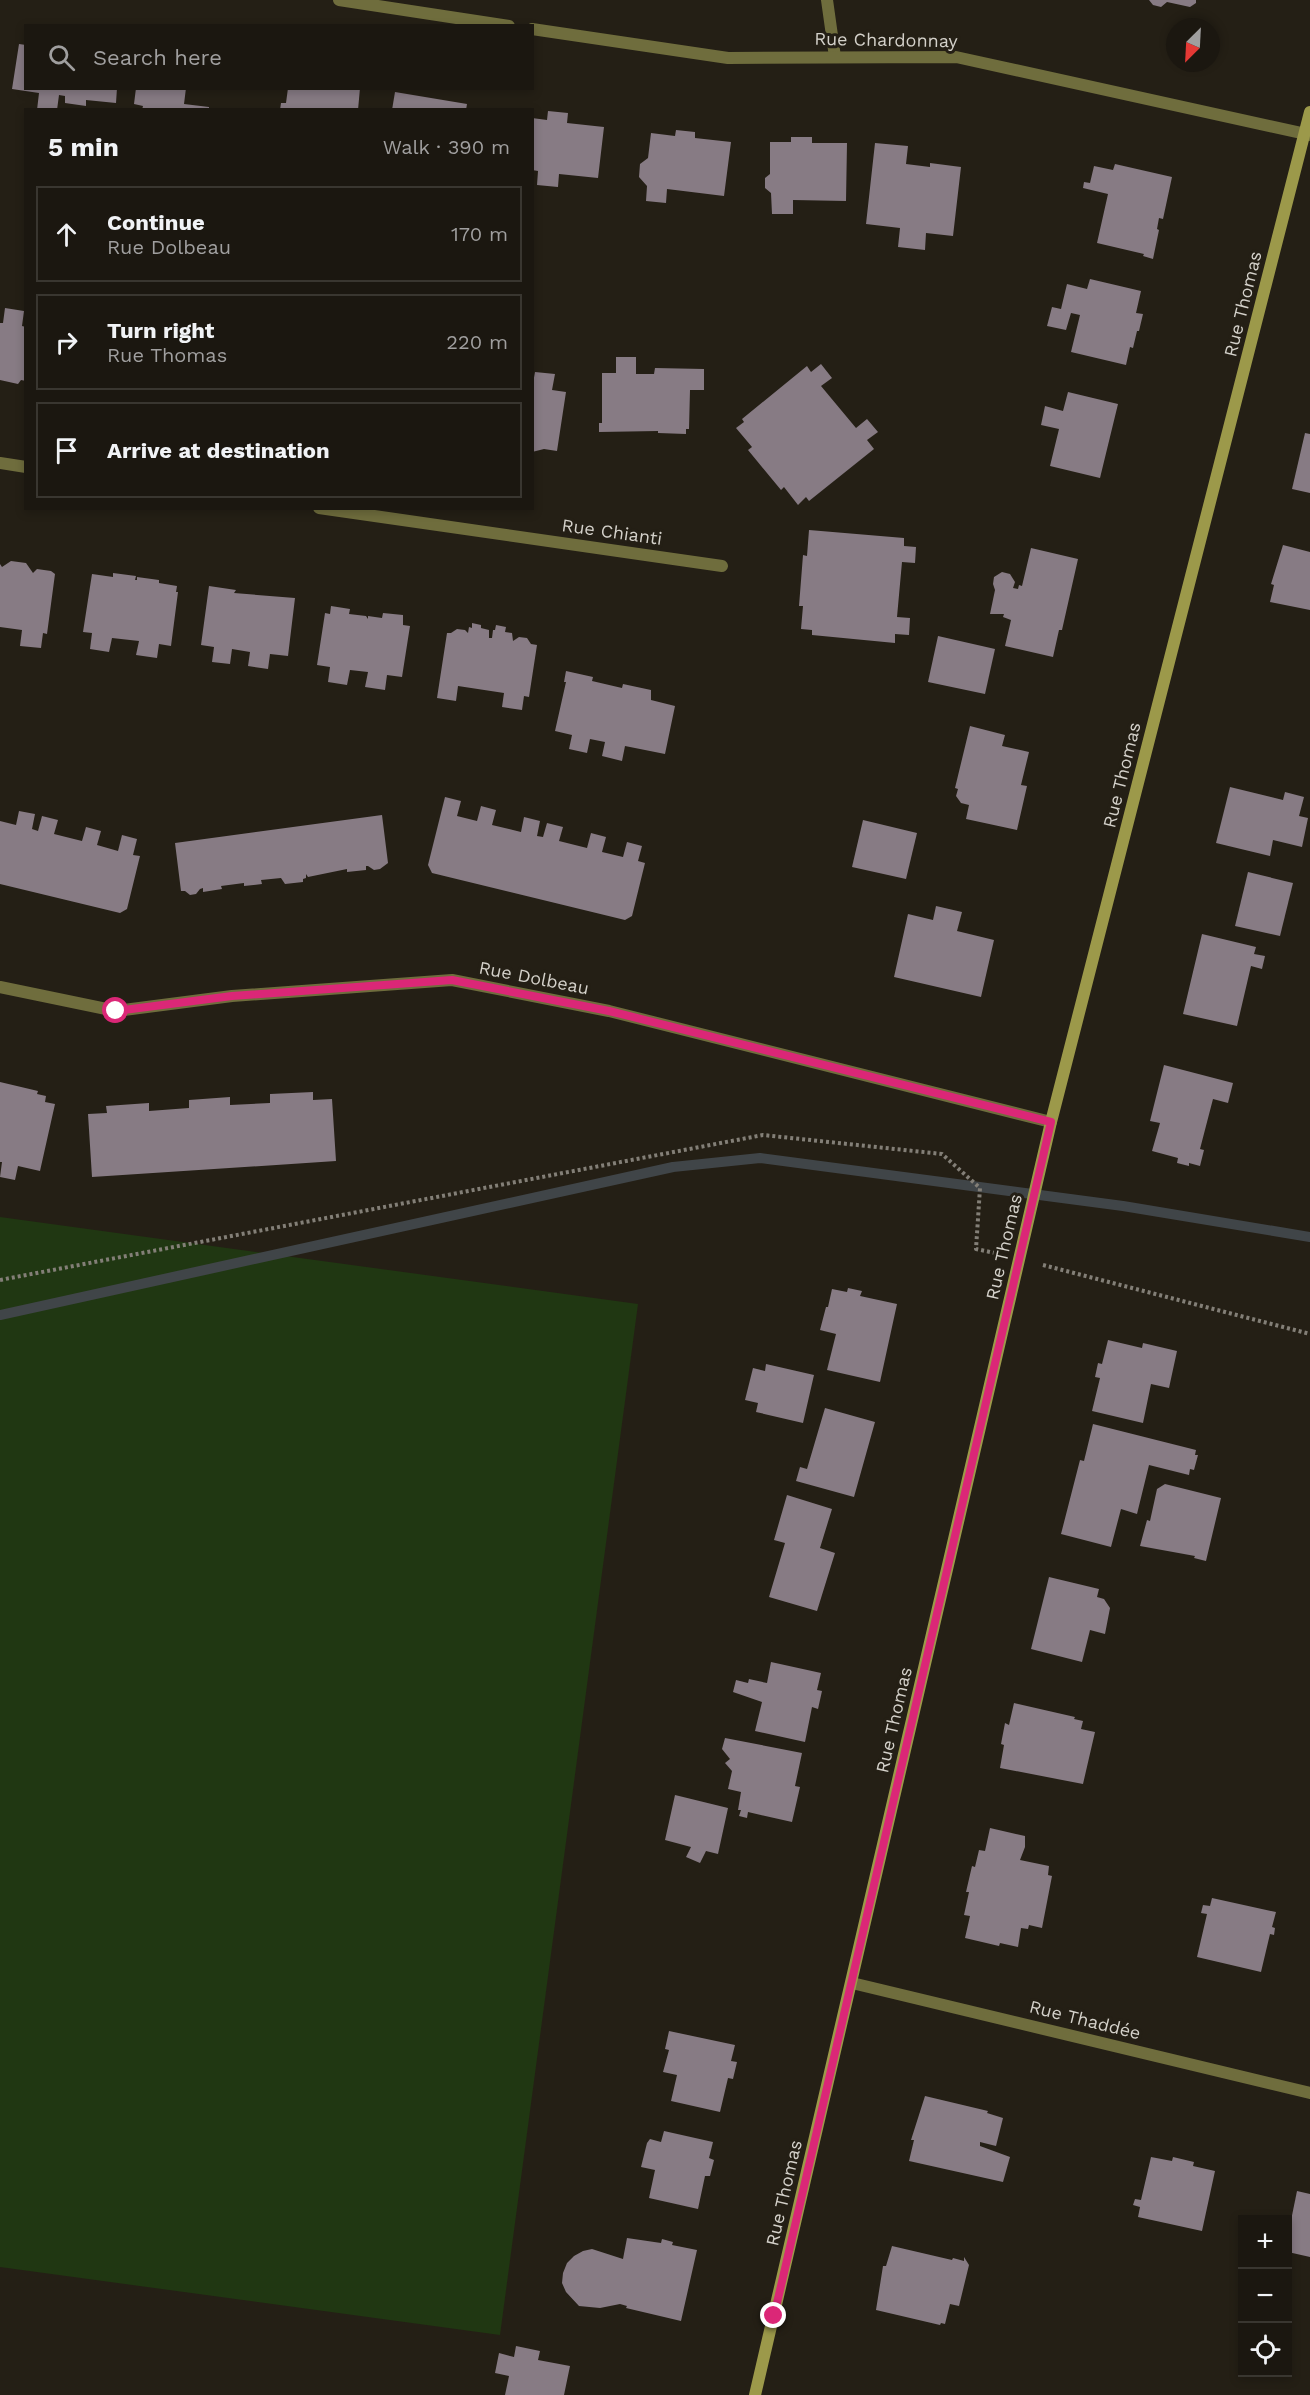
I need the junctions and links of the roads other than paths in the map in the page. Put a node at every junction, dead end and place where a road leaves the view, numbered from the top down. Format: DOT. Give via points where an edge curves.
graph roads {
  1 [pos="345,0"];
  2 [pos="827,0"];
  3 [pos="496,24"];
  4 [pos="534,29"];
  5 [pos="835,57"];
  6 [pos="1310,112"];
  7 [pos="1307,134"];
  8 [pos="0,463"];
  9 [pos="24,467"];
  10 [pos="333,510"];
  11 [pos="722,566"];
  12 [pos="0,987"];
  13 [pos="1051,1122"];
  14 [pos="852,1983"];
  15 [pos="1310,2093"];
  16 [pos="755,2395"];
  1 -- 3 [label="street"];
  2 -- 5 [label="street"];
  4 -- 5 [label="street, Rue Chardonnay" via="728,58"];
  5 -- 7 [label="street, Rue Chardonnay" via="956,57"];
  6 -- 7 [label="street, Rue Thomas"];
  7 -- 13 [label="street, Rue Thomas"];
  8 -- 9 [label="street"];
  10 -- 11 [label="street, Rue Chianti"];
  12 -- 13 [label="street, Rue Dolbeau" via="116,1011 232,996 452,980 609,1011"];
  13 -- 14 [label="street, Rue Thomas"];
  14 -- 15 [label="street, Rue Thaddée"];
  14 -- 16 [label="street, Rue Thomas"];
}
